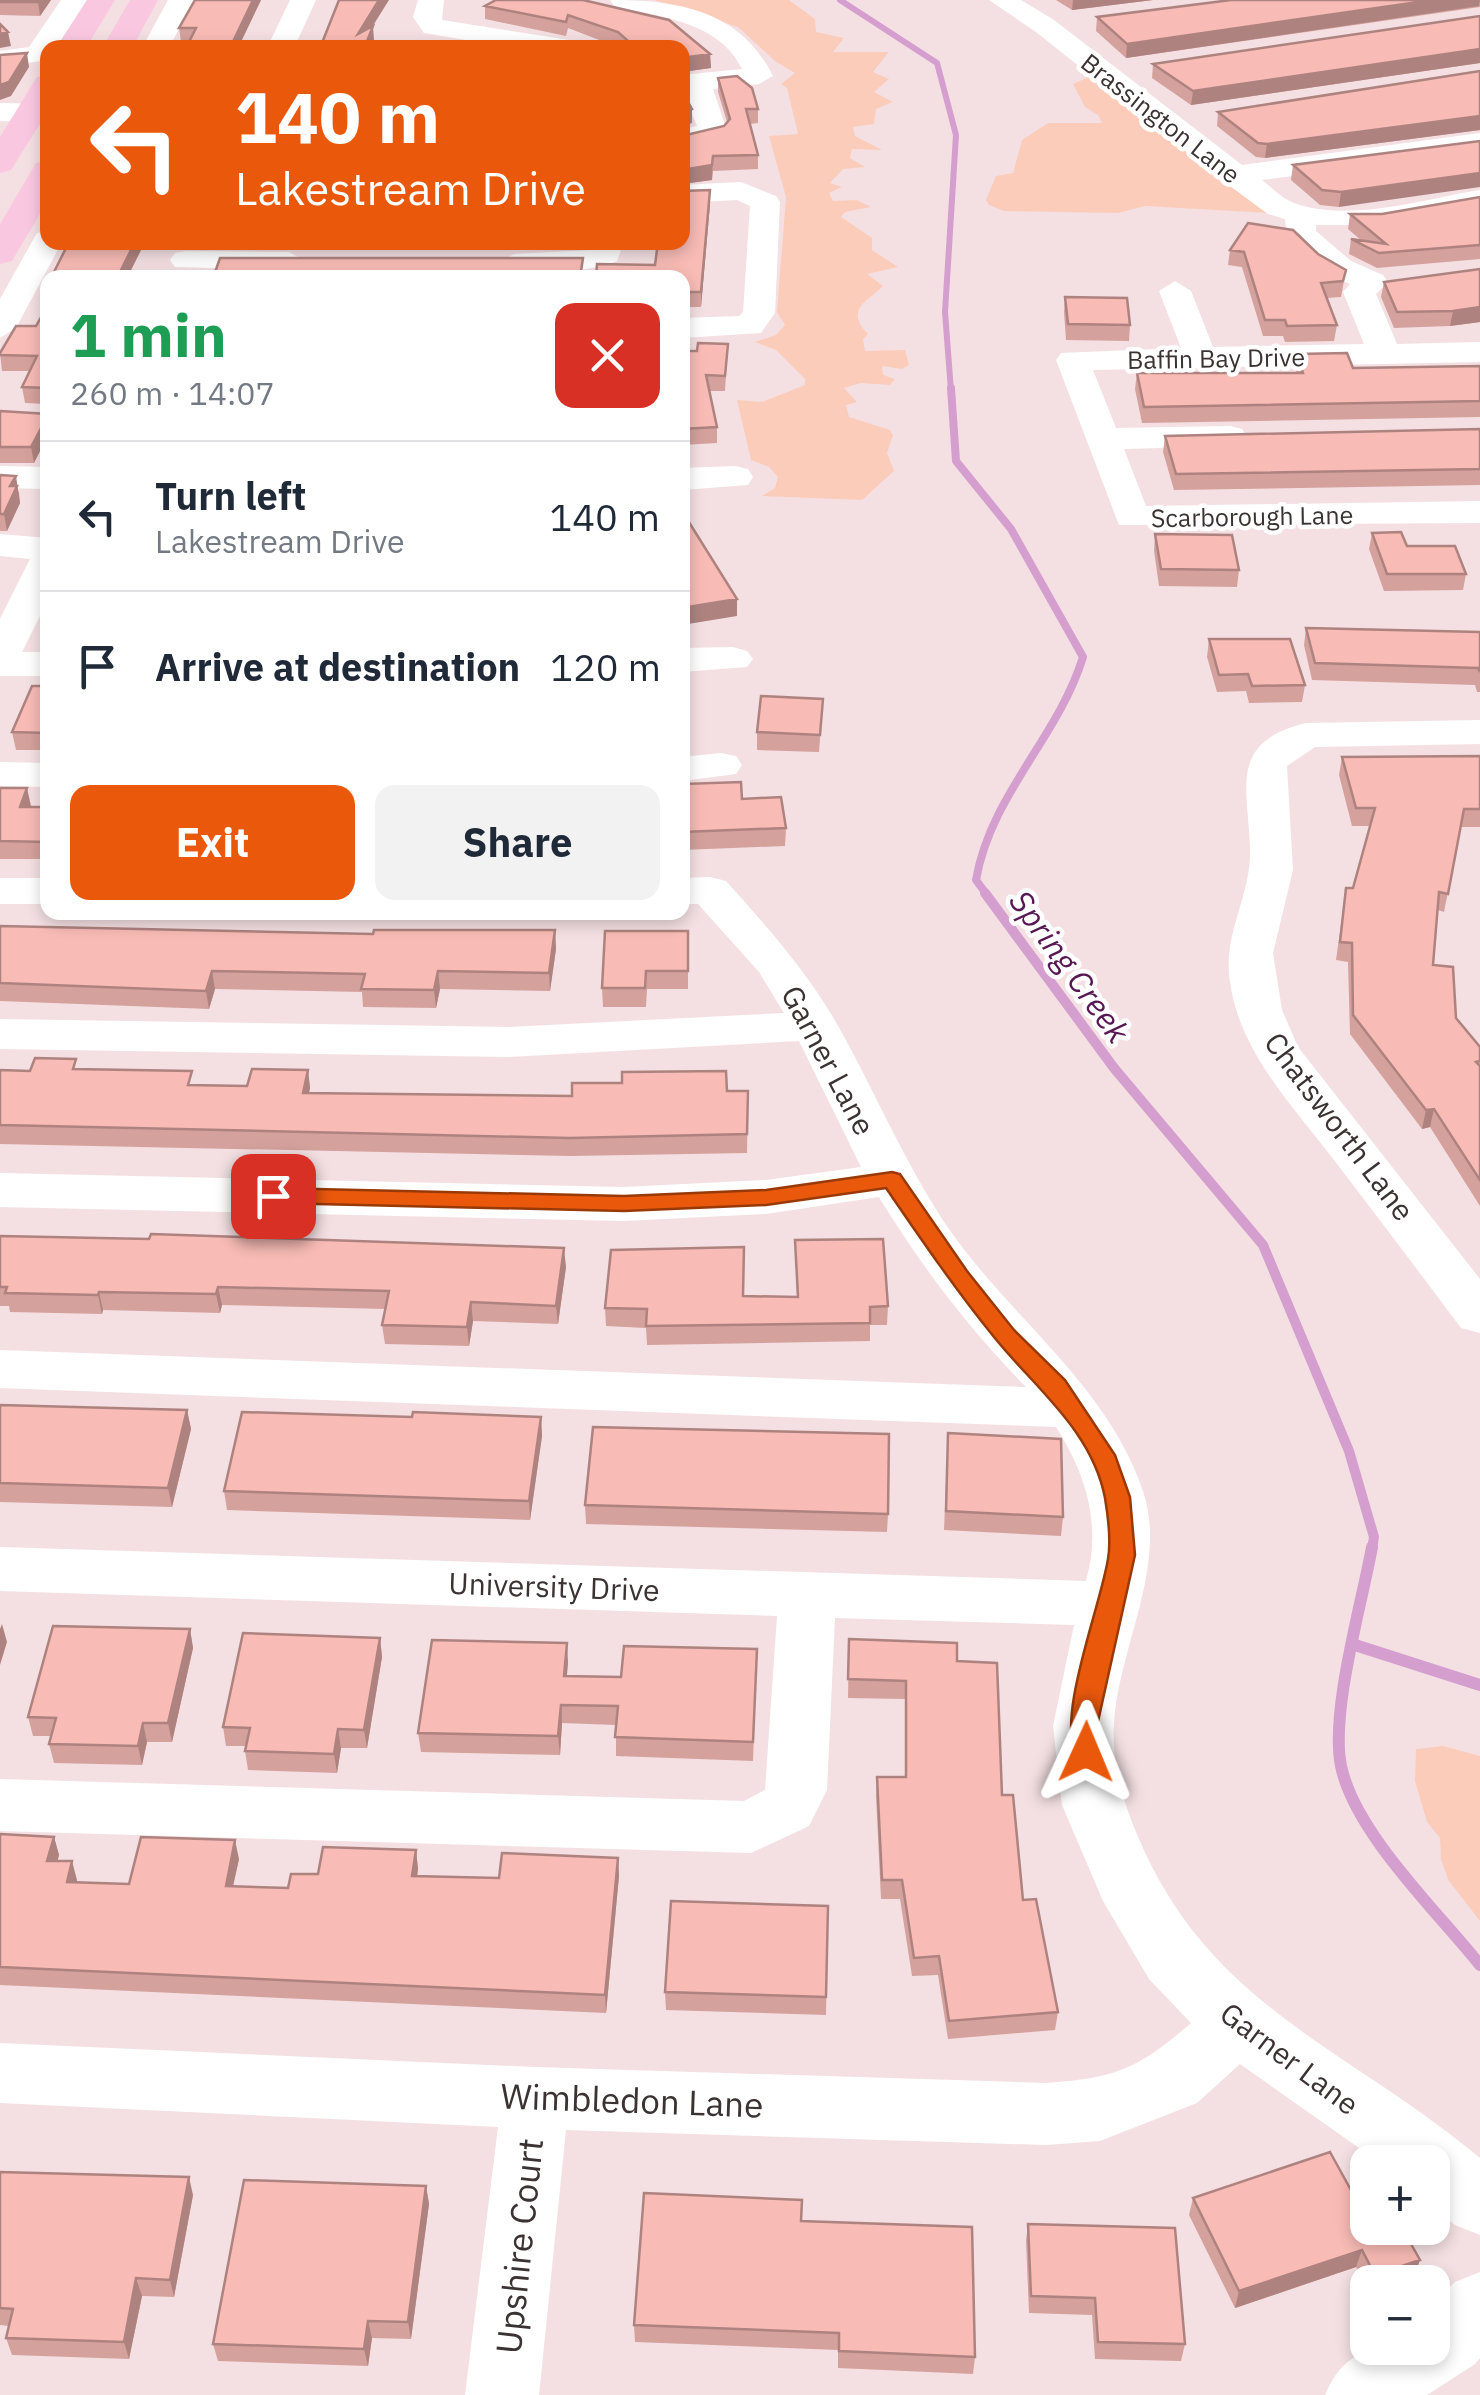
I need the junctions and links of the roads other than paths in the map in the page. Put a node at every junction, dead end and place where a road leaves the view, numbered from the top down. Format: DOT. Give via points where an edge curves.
graph roads {
  1 [pos="74,0"];
  2 [pos="101,0"];
  3 [pos="144,0"];
  4 [pos="181,0"];
  5 [pos="303,0"];
  6 [pos="432,0"];
  7 [pos="623,0"];
  8 [pos="1002,0"];
  9 [pos="1085,21"];
  10 [pos="1045,26"];
  11 [pos="47,40"];
  12 [pos="76,40"];
  13 [pos="122,40"];
  14 [pos="159,40"];
  15 [pos="284,40"];
  16 [pos="517,40"];
  17 [pos="40,51"];
  18 [pos="0,59"];
  19 [pos="1142,67"];
  20 [pos="1104,73"];
  21 [pos="690,82"];
  22 [pos="690,84"];
  23 [pos="26,112"];
  24 [pos="1204,116"];
  25 [pos="1164,122"];
  26 [pos="690,136"];
  27 [pos="1480,142"];
  28 [pos="0,163"];
  29 [pos="1233,175"];
  30 [pos="40,184"];
  31 [pos="690,194"];
  32 [pos="1480,198"];
  33 [pos="1314,217"];
  34 [pos="43,250"];
  35 [pos="607,250"];
  36 [pos="0,254"];
  37 [pos="186,260"];
  38 [pos="320,261"];
  39 [pos="474,263"];
  40 [pos="1412,280"];
  41 [pos="1372,282"];
  42 [pos="1175,291"];
  43 [pos="0,328"];
  44 [pos="690,328"];
  45 [pos="1480,352"];
  46 [pos="1385,355"];
  47 [pos="1201,358"];
  48 [pos="1073,360"];
  49 [pos="1262,436"];
  50 [pos="1104,439"];
  51 [pos="0,477"];
  52 [pos="734,477"];
  53 [pos="40,478"];
  54 [pos="690,479"];
  55 [pos="1480,512"];
  56 [pos="0,545"];
  57 [pos="40,558"];
  58 [pos="40,575"];
  59 [pos="733,659"];
  60 [pos="690,660"];
  61 [pos="0,661"];
  62 [pos="40,664"];
  63 [pos="1480,732"];
  64 [pos="0,774"];
  65 [pos="40,775"];
  66 [pos="696,890"];
  67 [pos="0,891"];
  68 [pos="40,891"];
  69 [pos="814,1025"];
  70 [pos="0,1034"];
  71 [pos="892,1180"];
  72 [pos="0,1190"];
  73 [pos="1459,1251"];
  74 [pos="1480,1316"];
  75 [pos="0,1369"];
  76 [pos="1071,1408"];
  77 [pos="0,1569"];
  78 [pos="806,1594"];
  79 [pos="1108,1604"];
  80 [pos="0,1805"];
  81 [pos="1237,2025"];
  82 [pos="0,2074"];
  83 [pos="535,2098"];
  84 [pos="1480,2202"];
  85 [pos="1480,2307"];
  86 [pos="502,2395"];
  87 [pos="1362,2395"];
  1 -- 11 [label="street"];
  2 -- 12 [label="main road"];
  3 -- 13 [label="main road"];
  4 -- 14 [label="street"];
  5 -- 15 [label="street"];
  6 -- 16 [label="street" via="426,17 433,27"];
  7 -- 21 [label="street" via="718,28 739,40 759,76"];
  8 -- 10 [label="street, Brassington Lane"];
  9 -- 10 [label="street"];
  10 -- 20 [label="street, Brassington Lane"];
  17 -- 18 [label="street"];
  19 -- 20 [label="street"];
  20 -- 25 [label="street, Brassington Lane"];
  22 -- 26 [label="street" via="713,131"];
  23 -- 28 [label="main road"];
  24 -- 25 [label="street"];
  25 -- 29 [label="street, Brassington Lane"];
  27 -- 29 [label="street"];
  29 -- 33 [label="street, Brassington Lane" via="1266,200"];
  30 -- 36 [label="main road"];
  31 -- 44 [label="street" via="741,191 765,202 759,313 749,326"];
  32 -- 33 [label="street" via="1352,219"];
  33 -- 41 [label="street" via="1301,234 1340,268"];
  34 -- 43 [label="street"];
  35 -- 39 [label="street" via="586,260"];
  37 -- 38 [label="street"];
  40 -- 41 [label="street"];
  41 -- 46 [label="street" via="1359,292"];
  42 -- 47 [label="street"];
  45 -- 46 [label="street, Baffin Bay Drive"];
  46 -- 47 [label="street, Baffin Bay Drive"];
  47 -- 48 [label="street, Baffin Bay Drive"];
  48 -- 50 [label="street, Scarborough Lane"];
  49 -- 50 [label="street"];
  50 -- 55 [label="street, Scarborough Lane" via="1132,517"];
  51 -- 53 [label="street"];
  52 -- 54 [label="street"];
  56 -- 57 [label="street"];
  58 -- 61 [label="street"];
  59 -- 60 [label="street"];
  61 -- 62 [label="street"];
  63 -- 73 [label="street, Chatsworth Lane" via="1306,735 1266,761 1271,871 1250,972 1257,1011 1276,1051"];
  64 -- 65 [label="street"];
  66 -- 69 [label="street, Garner Lane" via="777,965"];
  67 -- 68 [label="street"];
  69 -- 70 [label="street" via="537,1040 258,1042"];
  69 -- 71 [label="street, Garner Lane"];
  71 -- 72 [label="street" via="766,1197 624,1204"];
  71 -- 76 [label="street, Garner Lane" via="935,1247"];
  73 -- 74 [label="street, Chatsworth Lane"];
  75 -- 76 [label="street"];
  76 -- 79 [label="street, Garner Lane" via="1102,1455 1117,1497 1122,1555"];
  77 -- 78 [label="street, University Drive"];
  78 -- 79 [label="street, University Drive"];
  78 -- 80 [label="street" via="796,1790 787,1808 751,1827"];
  79 -- 81 [label="street, Garner Lane" via="1083,1726 1092,1805 1125,1882 1172,1958"];
  81 -- 83 [label="street, Wimbledon Lane" via="1173,2082 1100,2110 1046,2114"];
  81 -- 84 [label="street, Garner Lane" via="1425,2155"];
  82 -- 83 [label="street, Wimbledon Lane"];
  83 -- 86 [label="street, Upshire Court"];
  85 -- 87 [label="street" via="1449,2339"];
}
